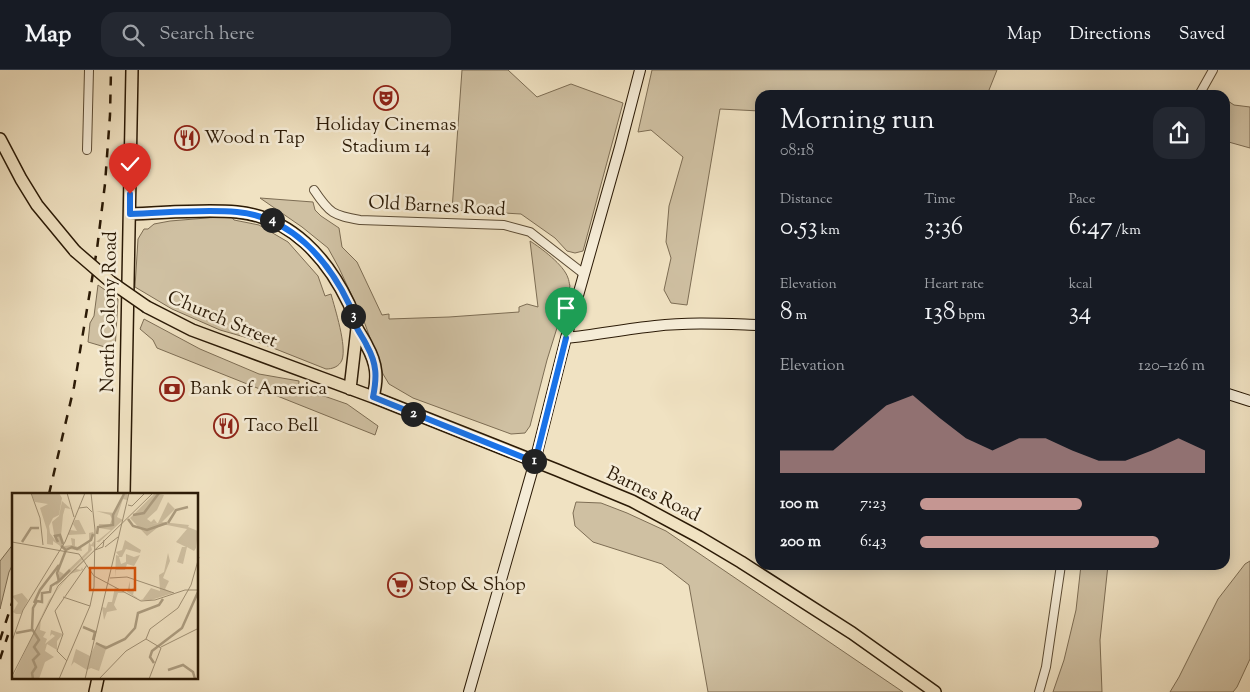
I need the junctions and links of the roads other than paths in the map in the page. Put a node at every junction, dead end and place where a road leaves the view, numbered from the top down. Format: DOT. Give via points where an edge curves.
graph roads {
  1 [pos="89,70"];
  2 [pos="132,70"];
  3 [pos="640,70"];
  4 [pos="1213,70"];
  5 [pos="1201,90"];
  6 [pos="0,139"];
  7 [pos="87,150"];
  8 [pos="314,190"];
  9 [pos="130,214"];
  10 [pos="584,274"];
  11 [pos="755,325"];
  12 [pos="357,328"];
  13 [pos="566,338"];
  14 [pos="328,381"];
  15 [pos="350,388"];
  16 [pos="1230,394"];
  17 [pos="373,397"];
  18 [pos="1250,401"];
  19 [pos="535,462"];
  20 [pos="124,493"];
  21 [pos="1060,570"];
  22 [pos="469,692"];
  23 [pos="935,692"];
  24 [pos="1039,692"];
  1 -- 7 [label="street"];
  2 -- 9 [label="main road, North Colony Road"];
  3 -- 10 [label="street"];
  4 -- 5 [label="street"];
  6 -- 14 [label="main road, Church Street, bridge" via="37,205 75,251 110,282 147,307 192,330"];
  8 -- 10 [label="street, Old Barnes Road" via="331,212 343,217 504,225 530,232"];
  9 -- 12 [label="main road" via="238,212 280,224 297,235 329,269 350,306"];
  9 -- 20 [label="main road, North Colony Road"];
  10 -- 13 [label="street"];
  11 -- 13 [label="street" via="680,324"];
  12 -- 15 [label="main road"];
  12 -- 17 [label="main road" via="375,367"];
  13 -- 19 [label="street"];
  14 -- 15 [label="main road, Barnes Road"];
  15 -- 17 [label="main road, Barnes Road"];
  16 -- 18 [label="street"];
  17 -- 19 [label="main road, Barnes Road"];
  19 -- 22 [label="street"];
  19 -- 23 [label="main road, Barnes Road" via="632,501 699,537 852,633"];
  21 -- 24 [label="street" via="1046,667"];
}
